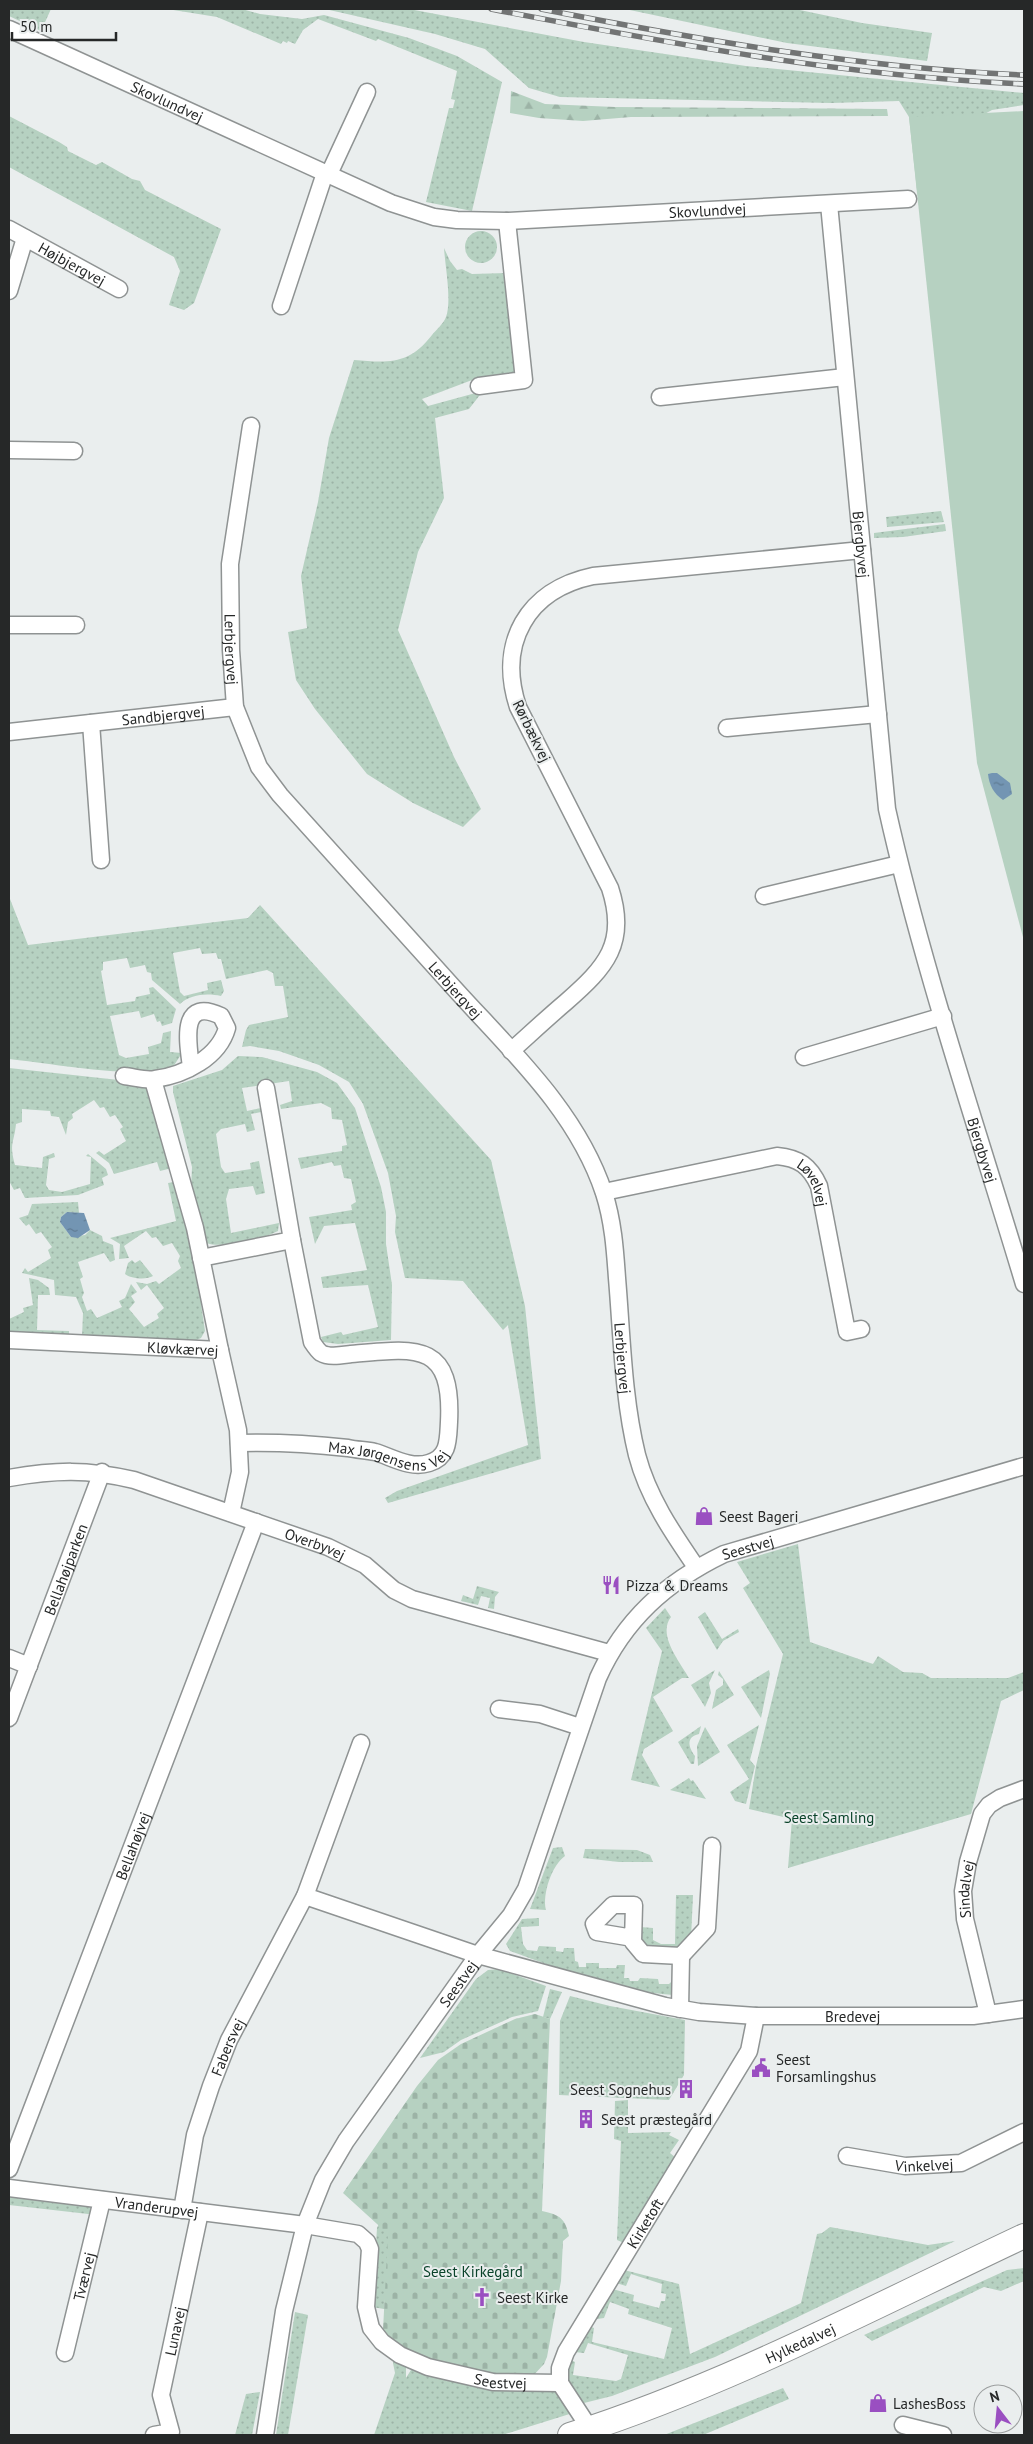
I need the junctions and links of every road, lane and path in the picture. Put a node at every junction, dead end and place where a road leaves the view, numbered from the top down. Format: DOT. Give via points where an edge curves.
graph roads {
  1 [pos="9,29"];
  2 [pos="367,92"];
  3 [pos="327,173"];
  4 [pos="908,199"];
  5 [pos="829,204"];
  6 [pos="507,221"];
  7 [pos="9,229"];
  8 [pos="26,238"];
  9 [pos="119,289"];
  10 [pos="9,291"];
  11 [pos="281,306"];
  12 [pos="845,377"];
  13 [pos="479,386"];
  14 [pos="660,397"];
  15 [pos="251,426"];
  16 [pos="9,450"];
  17 [pos="74,451"];
  18 [pos="862,550"];
  19 [pos="9,625"];
  20 [pos="76,626"];
  21 [pos="235,707"];
  22 [pos="878,714"];
  23 [pos="91,723"];
  24 [pos="727,728"];
  25 [pos="9,732"];
  26 [pos="101,860"];
  27 [pos="899,864"];
  28 [pos="764,896"];
  29 [pos="943,1016"];
  30 [pos="511,1051"];
  31 [pos="804,1057"];
  32 [pos="191,1067"];
  33 [pos="124,1076"];
  34 [pos="154,1080"];
  35 [pos="266,1088"];
  36 [pos="604,1192"];
  37 [pos="292,1240"];
  38 [pos="201,1258"];
  39 [pos="1024,1284"];
  40 [pos="861,1329"];
  41 [pos="9,1340"];
  42 [pos="220,1350"];
  43 [pos="238,1443"];
  44 [pos="1024,1466"];
  45 [pos="102,1472"];
  46 [pos="9,1478"];
  47 [pos="232,1513"];
  48 [pos="256,1522"];
  49 [pos="696,1568"];
  50 [pos="609,1653"];
  51 [pos="9,1658"];
  52 [pos="29,1666"];
  53 [pos="499,1709"];
  54 [pos="9,1718"];
  55 [pos="580,1727"];
  56 [pos="361,1743"];
  57 [pos="1024,1789"];
  58 [pos="712,1846"];
  59 [pos="305,1896"];
  60 [pos="633,1938"];
  61 [pos="478,1956"];
  62 [pos="681,1956"];
  63 [pos="680,2009"];
  64 [pos="1024,2009"];
  65 [pos="988,2014"];
  66 [pos="756,2016"];
  67 [pos="1024,2132"];
  68 [pos="847,2156"];
  69 [pos="9,2169"];
  70 [pos="9,2188"];
  71 [pos="102,2200"];
  72 [pos="182,2210"];
  73 [pos="200,2212"];
  74 [pos="305,2225"];
  75 [pos="1024,2236"];
  76 [pos="65,2353"];
  77 [pos="560,2383"];
  78 [pos="903,2426"];
  79 [pos="580,2432"];
  80 [pos="154,2435"];
  81 [pos="265,2435"];
  82 [pos="942,2435"];
  1 -- 3 [label="street, Skovlundvej"];
  2 -- 3 [label="street"];
  3 -- 6 [label="street, Skovlundvej" via="391,203 434,217"];
  3 -- 11 [label="street"];
  4 -- 5 [label="street, Skovlundvej"];
  5 -- 6 [label="street, Skovlundvej"];
  5 -- 12 [label="street, Bjergbyvej"];
  6 -- 13 [label="street" via="524,380"];
  7 -- 8 [label="street, Højbjergvej"];
  8 -- 9 [label="street, Højbjergvej"];
  8 -- 10 [label="street, Højbjergvej"];
  12 -- 14 [label="street"];
  12 -- 18 [label="street, Bjergbyvej"];
  15 -- 21 [label="street, Lerbjergvej" via="230,564 230,650"];
  16 -- 17 [label="street"];
  18 -- 22 [label="street, Bjergbyvej"];
  18 -- 30 [label="street, Rørbækvej" via="593,576 576,580 545,596 523,623 511,656 513,690 518,707 610,888 617,920 613,947 600,970"];
  19 -- 20 [label="street"];
  21 -- 23 [label="street, Sandbjergvej"];
  21 -- 30 [label="street, Lerbjergvej" via="260,767 280,795"];
  22 -- 24 [label="street"];
  22 -- 27 [label="street, Bjergbyvej" via="887,809"];
  23 -- 25 [label="street, Sandbjergvej"];
  23 -- 26 [label="street"];
  27 -- 28 [label="street"];
  27 -- 29 [label="street, Bjergbyvej"];
  29 -- 31 [label="street"];
  29 -- 39 [label="street, Bjergbyvej"];
  30 -- 36 [label="street, Lerbjergvej" via="566,1116 589,1155"];
  32 -- 34 [label="street"];
  33 -- 34 [label="street"];
  34 -- 38 [label="street"];
  35 -- 37 [label="street, Max Jørgensens Vej"];
  36 -- 40 [label="street, Løvelvej" via="777,1156 791,1157 804,1163 814,1173 819,1186 847,1332"];
  36 -- 49 [label="street, Lerbjergvej" via="613,1228 628,1409 638,1455 662,1518"];
  37 -- 38 [label="street"];
  37 -- 43 [label="street, Max Jørgensens Vej" via="312,1342 322,1354 333,1356 394,1350 415,1352 435,1360 445,1376 450,1395 447,1446 443,1454 428,1464 397,1462 375,1452 347,1448 280,1442"];
  38 -- 42 [label="street"];
  41 -- 42 [label="street, Kløvkærvej"];
  42 -- 43 [label="street, Kløvkærvej"];
  43 -- 47 [label="street, Kløvkærvej" via="240,1472"];
  44 -- 49 [label="street, Seestvej" via="732,1552"];
  45 -- 46 [label="street, Overbyvej" via="64,1471"];
  45 -- 47 [label="street, Overbyvej"];
  45 -- 52 [label="street, Bellahøjparken"];
  47 -- 48 [label="street, Overbyvej"];
  48 -- 50 [label="street, Overbyvej" via="328,1547 357,1562 394,1590 412,1599"];
  48 -- 69 [label="street, Bellahøjvej"];
  49 -- 50 [label="street, Seestvej" via="648,1605 627,1626"];
  50 -- 55 [label="street, Seestvej"];
  51 -- 52 [label="street"];
  52 -- 54 [label="street, Bellahøjparken"];
  53 -- 55 [label="street" via="540,1714"];
  55 -- 61 [label="street, Seestvej" via="526,1889 507,1920"];
  56 -- 59 [label="street, Fabersvej"];
  57 -- 65 [label="street, Sindalvej" via="1000,1798 982,1814 963,1891 965,1919"];
  58 -- 62 [label="street" via="707,1928"];
  59 -- 61 [label="street"];
  59 -- 72 [label="street, Fabersvej" via="229,2040 195,2135"];
  60 -- 62 [label="street" via="643,1954"];
  61 -- 63 [label="street, Bredevej"];
  61 -- 74 [label="street, Seestvej" via="346,2141 324,2180"];
  62 -- 63 [label="street"];
  63 -- 66 [label="street, Bredevej"];
  64 -- 65 [label="street, Bredevej"];
  65 -- 66 [label="street, Bredevej"];
  66 -- 77 [label="street, Kirketoft" via="749,2051 566,2352 560,2368"];
  67 -- 68 [label="street, Vinkelvej" via="961,2163 904,2166"];
  70 -- 71 [label="street, Vranderupvej"];
  71 -- 72 [label="street, Vranderupvej"];
  71 -- 76 [label="street, Tværvej"];
  72 -- 73 [label="street, Vranderupvej"];
  73 -- 74 [label="street, Vranderupvej"];
  73 -- 80 [label="street, Lunavej" via="161,2395 171,2432"];
  74 -- 77 [label="street, Seestvej" via="358,2234 367,2242 370,2249 366,2307 371,2328 382,2342 400,2355 428,2367 493,2382"];
  74 -- 81 [label="street, Seestvej" via="284,2311"];
  75 -- 79 [label="street, Hylkedalvej" via="751,2364"];
  77 -- 79 [label="street"];
  78 -- 82 [label="street"];
}
